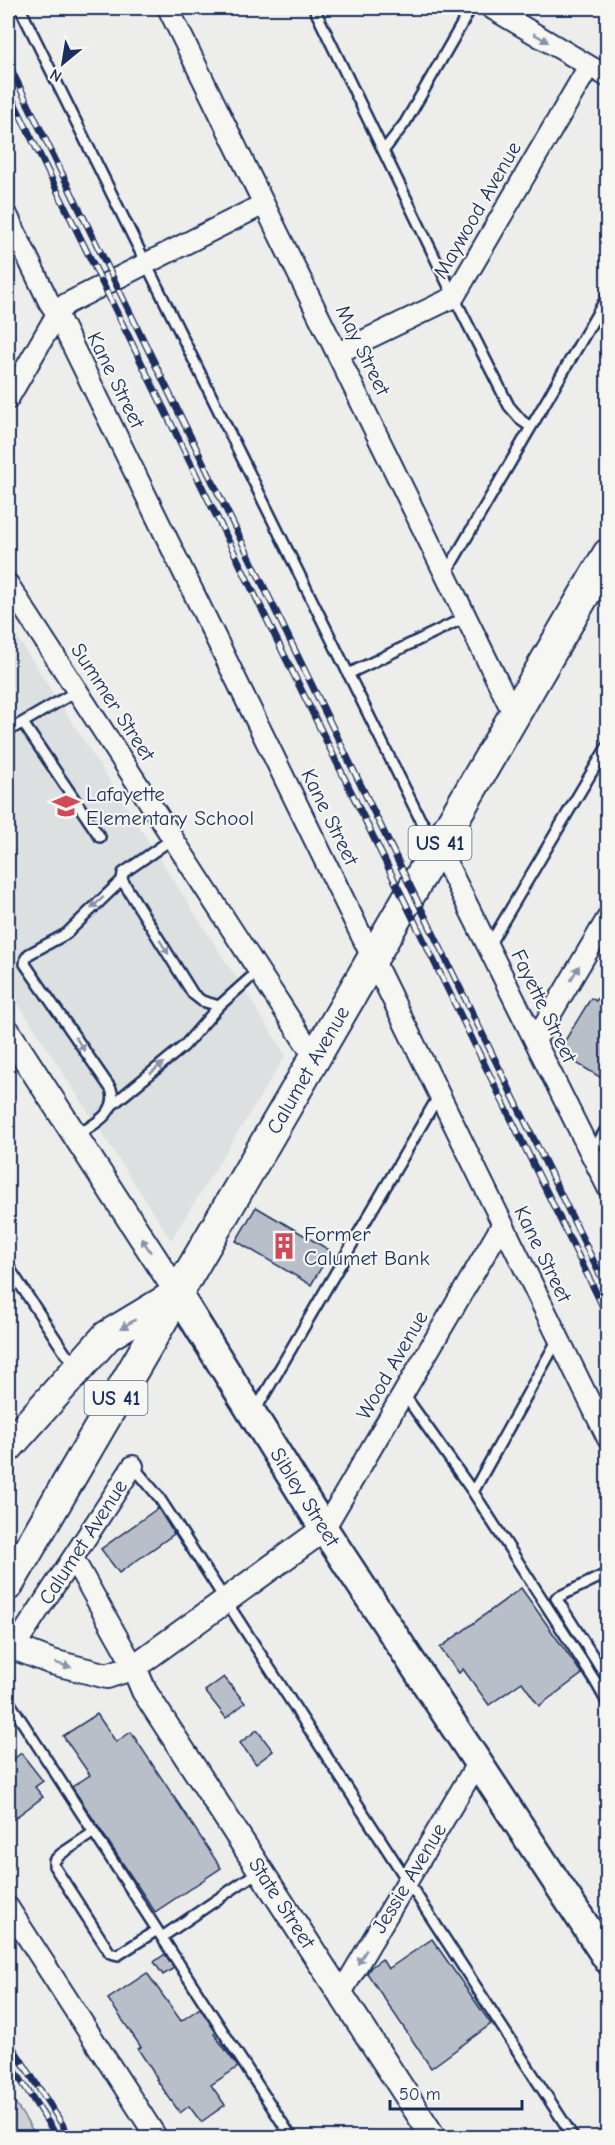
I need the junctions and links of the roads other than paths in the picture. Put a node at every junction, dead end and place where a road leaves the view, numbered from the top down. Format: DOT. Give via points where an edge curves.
graph roads {
  1 [pos="20,8"];
  2 [pos="168,8"];
  3 [pos="315,8"];
  4 [pos="471,8"];
  5 [pos="491,8"];
  6 [pos="589,66"];
  7 [pos="608,77"];
  8 [pos="384,150"];
  9 [pos="264,204"];
  10 [pos="8,217"];
  11 [pos="145,264"];
  12 [pos="608,296"];
  13 [pos="454,297"];
  14 [pos="57,314"];
  15 [pos="338,353"];
  16 [pos="8,399"];
  17 [pos="531,427"];
  18 [pos="608,554"];
  19 [pos="446,573"];
  20 [pos="8,584"];
  21 [pos="466,616"];
  22 [pos="348,674"];
  23 [pos="77,691"];
  24 [pos="514,715"];
  25 [pos="23,723"];
  26 [pos="8,731"];
  27 [pos="608,745"];
  28 [pos="100,837"];
  29 [pos="172,839"];
  30 [pos="438,846"];
  31 [pos="122,880"];
  32 [pos="608,917"];
  33 [pos="488,947"];
  34 [pos="373,958"];
  35 [pos="258,970"];
  36 [pos="219,1006"];
  37 [pos="8,1032"];
  38 [pos="535,1041"];
  39 [pos="315,1058"];
  40 [pos="439,1095"];
  41 [pos="112,1105"];
  42 [pos="608,1126"];
  43 [pos="75,1136"];
  44 [pos="591,1154"];
  45 [pos="608,1188"];
  46 [pos="502,1225"];
  47 [pos="8,1266"];
  48 [pos="178,1294"];
  49 [pos="558,1338"];
  50 [pos="80,1366"];
  51 [pos="404,1393"];
  52 [pos="253,1414"];
  53 [pos="608,1439"];
  54 [pos="8,1447"];
  55 [pos="133,1466"];
  56 [pos="473,1492"];
  57 [pos="324,1529"];
  58 [pos="73,1558"];
  59 [pos="608,1573"];
  60 [pos="8,1585"];
  61 [pos="556,1598"];
  62 [pos="226,1600"];
  63 [pos="544,1603"];
  64 [pos="9,1651"];
  65 [pos="134,1667"];
  66 [pos="606,1674"];
  67 [pos="595,1681"];
  68 [pos="8,1700"];
  69 [pos="608,1704"];
  70 [pos="478,1762"];
  71 [pos="94,1832"];
  72 [pos="261,1870"];
  73 [pos="408,1880"];
  74 [pos="8,1907"];
  75 [pos="160,1934"];
  76 [pos="608,1960"];
  77 [pos="341,1993"];
  78 [pos="157,2138"];
  79 [pos="292,2138"];
  80 [pos="434,2138"];
  81 [pos="574,2138"];
  1 -- 11 [label="lane"];
  2 -- 9 [label="street, May Street"];
  3 -- 8 [label="lane"];
  4 -- 8 [label="lane" via="405,123"];
  5 -- 6 [label="street, one-way"];
  6 -- 7 [label="street"];
  6 -- 13 [label="street, Maywood Avenue"];
  8 -- 13 [label="lane"];
  9 -- 11 [label="street"];
  9 -- 15 [label="street, May Street"];
  10 -- 14 [label="street, Kane Street"];
  11 -- 14 [label="street" via="66,304"];
  11 -- 22 [label="lane"];
  12 -- 17 [label="lane"];
  13 -- 15 [label="street, Maywood Avenue"];
  13 -- 17 [label="lane" via="509,406"];
  14 -- 16 [label="street"];
  14 -- 34 [label="street, Kane Street"];
  15 -- 19 [label="street, May Street"];
  17 -- 19 [label="lane"];
  18 -- 24 [label="main road, Calumet Avenue / US 41"];
  19 -- 21 [label="street, May Street"];
  20 -- 23 [label="street, Summer Street"];
  21 -- 22 [label="lane"];
  21 -- 24 [label="street, May Street"];
  22 -- 30 [label="lane" via="420,819"];
  23 -- 25 [label="lane"];
  23 -- 29 [label="street, Summer Street"];
  24 -- 30 [label="main road, Calumet Avenue / US 41"];
  25 -- 26 [label="lane"];
  25 -- 28 [label="lane"];
  27 -- 33 [label="lane"];
  29 -- 31 [label="lane" via="123,873"];
  29 -- 35 [label="street, Summer Street"];
  30 -- 33 [label="street, Fayette Street"];
  30 -- 34 [label="main road, Calumet Avenue / US 41"];
  31 -- 36 [label="lane, one-way" via="193,994"];
  31 -- 41 [label="lane, one-way" via="66,934 29,954 25,964 111,1089"];
  38 -- 32 [label="street, one-way"];
  33 -- 38 [label="street, Fayette Street"];
  34 -- 39 [label="main road, Calumet Avenue / US 41"];
  34 -- 40 [label="street, Kane Street"];
  35 -- 36 [label="lane"];
  35 -- 39 [label="street, Summer Street"];
  41 -- 36 [label="lane, one-way" via="184,1046"];
  37 -- 43 [label="street, Sibley Street"];
  38 -- 44 [label="street, Fayette Street"];
  39 -- 48 [label="main road, Calumet Avenue / US 41"];
  40 -- 46 [label="street, Kane Street"];
  40 -- 52 [label="lane"];
  41 -- 43 [label="lane" via="105,1116"];
  42 -- 44 [label="lane"];
  48 -- 43 [label="street, Sibley Street, one-way"];
  44 -- 45 [label="street, Fayette Street"];
  46 -- 49 [label="street, Kane Street"];
  46 -- 51 [label="street, Wood Avenue"];
  47 -- 50 [label="lane" via="65,1353"];
  48 -- 50 [label="main road, one-way" via="107,1336"];
  48 -- 52 [label="main road, Sibley Street"];
  48 -- 60 [label="main road, Calumet Avenue / US 41"];
  49 -- 53 [label="street, Kane Street"];
  49 -- 56 [label="lane"];
  50 -- 54 [label="main road"];
  51 -- 56 [label="lane"];
  51 -- 57 [label="street, Wood Avenue"];
  52 -- 57 [label="main road, Sibley Street"];
  55 -- 58 [label="street, Calumet Avenue"];
  55 -- 62 [label="lane" via="158,1496"];
  56 -- 63 [label="lane"];
  57 -- 62 [label="street"];
  57 -- 70 [label="main road, Sibley Street"];
  58 -- 64 [label="street, Calumet Avenue"];
  58 -- 65 [label="street, State Street"];
  59 -- 61 [label="lane"];
  61 -- 63 [label="lane"];
  61 -- 66 [label="lane"];
  62 -- 65 [label="street"];
  62 -- 73 [label="lane"];
  63 -- 67 [label="lane"];
  64 -- 65 [label="street, one-way" via="107,1676"];
  65 -- 72 [label="street, State Street" via="144,1691"];
  66 -- 67 [label="lane"];
  67 -- 69 [label="lane"];
  68 -- 71 [label="lane"];
  70 -- 73 [label="street, Jessie Avenue"];
  70 -- 76 [label="main road, Sibley Street"];
  71 -- 75 [label="lane"];
  71 -- 75 [label="lane" via="61,1854 54,1866 110,1953 118,1955"];
  72 -- 75 [label="lane"];
  72 -- 77 [label="street, State Street"];
  73 -- 77 [label="street, Jessie Avenue, one-way"];
  73 -- 81 [label="lane"];
  74 -- 78 [label="street"];
  75 -- 79 [label="lane"];
  77 -- 80 [label="street, State Street"];
}
